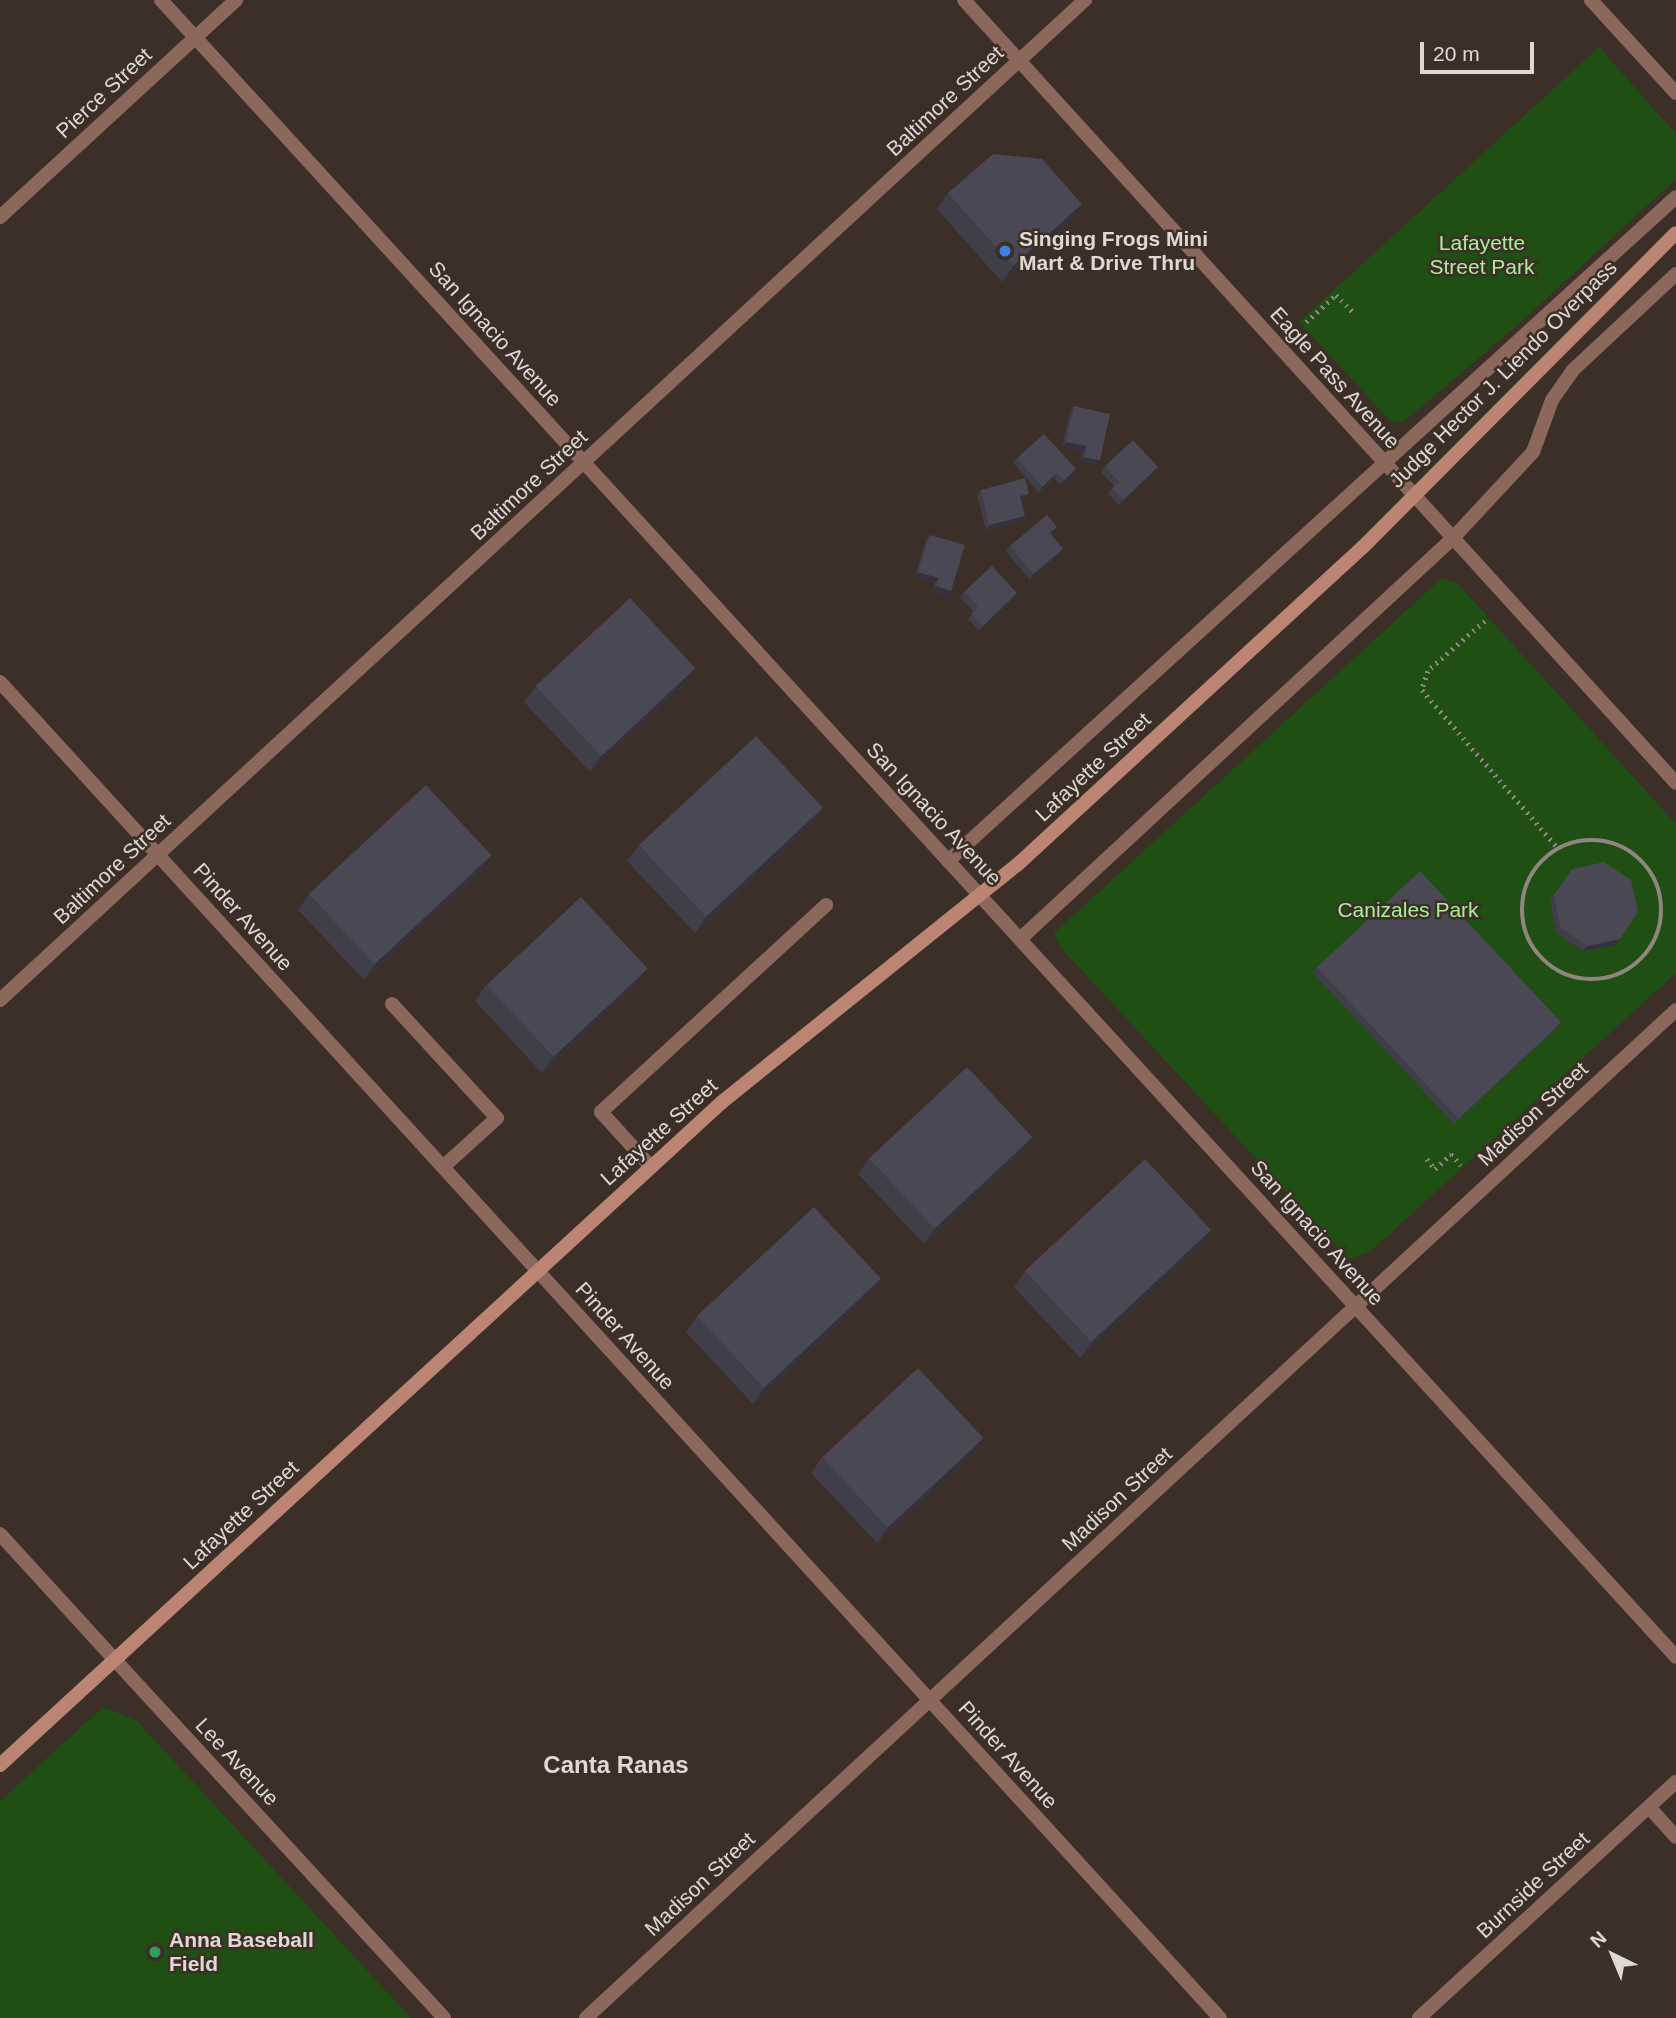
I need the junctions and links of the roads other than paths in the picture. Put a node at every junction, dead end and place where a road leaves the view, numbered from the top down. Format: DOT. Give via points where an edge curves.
graph roads {
  1 [pos="161,0"];
  2 [pos="236,0"];
  3 [pos="964,0"];
  4 [pos="1085,0"];
  5 [pos="1591,0"];
  6 [pos="195,37"];
  7 [pos="1019,61"];
  8 [pos="1676,93"];
  9 [pos="1676,197"];
  10 [pos="0,217"];
  11 [pos="1676,233"];
  12 [pos="1676,274"];
  13 [pos="584,463"];
  14 [pos="1385,464"];
  15 [pos="1453,538"];
  16 [pos="1363,547"];
  17 [pos="0,682"];
  18 [pos="1676,783"];
  19 [pos="158,855"];
  20 [pos="948,861"];
  21 [pos="979,895"];
  22 [pos="826,905"];
  23 [pos="1020,939"];
  24 [pos="0,1000"];
  25 [pos="392,1004"];
  26 [pos="1676,1010"];
  27 [pos="443,1167"];
  28 [pos="651,1167"];
  29 [pos="537,1270"];
  30 [pos="1356,1306"];
  31 [pos="0,1534"];
  32 [pos="1676,1657"];
  33 [pos="115,1660"];
  34 [pos="930,1700"];
  35 [pos="0,1766"];
  36 [pos="1676,1782"];
  37 [pos="1648,1807"];
  38 [pos="1676,1837"];
  39 [pos="444,2018"];
  40 [pos="586,2018"];
  41 [pos="1220,2018"];
  42 [pos="1419,2018"];
  1 -- 6 [label="street, San Ignacio Avenue"];
  2 -- 6 [label="street, Pierce Street"];
  3 -- 7 [label="street, Eagle Pass Avenue"];
  4 -- 7 [label="street, Baltimore Street"];
  5 -- 8 [label="street"];
  6 -- 10 [label="street, Pierce Street"];
  6 -- 13 [label="street, San Ignacio Avenue"];
  7 -- 13 [label="street, Baltimore Street"];
  7 -- 14 [label="street, Eagle Pass Avenue"];
  9 -- 14 [label="street, Lafayette Street"];
  11 -- 16 [label="main road, Judge Hector J. Liendo Overpass, bridge"];
  12 -- 15 [label="street" via="1573,369 1552,400 1533,452"];
  13 -- 19 [label="street, Baltimore Street"];
  13 -- 20 [label="street, San Ignacio Avenue"];
  14 -- 15 [label="street, Eagle Pass Avenue"];
  14 -- 20 [label="street, Lafayette Street"];
  15 -- 18 [label="street, Eagle Pass Avenue"];
  15 -- 23 [label="street"];
  16 -- 21 [label="main road, Lafayette Street"];
  17 -- 19 [label="street, Pinder Avenue"];
  19 -- 24 [label="street, Baltimore Street"];
  19 -- 27 [label="street, Pinder Avenue"];
  20 -- 21 [label="street, San Ignacio Avenue"];
  21 -- 23 [label="street, San Ignacio Avenue"];
  21 -- 28 [label="main road, Lafayette Street"];
  22 -- 28 [label="street" via="601,1112"];
  23 -- 30 [label="street, San Ignacio Avenue"];
  25 -- 27 [label="street" via="497,1118"];
  26 -- 30 [label="street, Madison Street"];
  27 -- 29 [label="street, Pinder Avenue"];
  28 -- 29 [label="main road, Lafayette Street"];
  29 -- 33 [label="main road, Lafayette Street"];
  29 -- 34 [label="street, Pinder Avenue"];
  30 -- 32 [label="street, San Ignacio Avenue"];
  30 -- 34 [label="street, Madison Street"];
  31 -- 33 [label="street, Lee Avenue"];
  33 -- 35 [label="main road, Lafayette Street"];
  33 -- 39 [label="street, Lee Avenue"];
  34 -- 40 [label="street, Madison Street"];
  34 -- 41 [label="street, Pinder Avenue"];
  36 -- 37 [label="street, Burnside Street"];
  37 -- 38 [label="street"];
  37 -- 42 [label="street, Burnside Street"];
}
